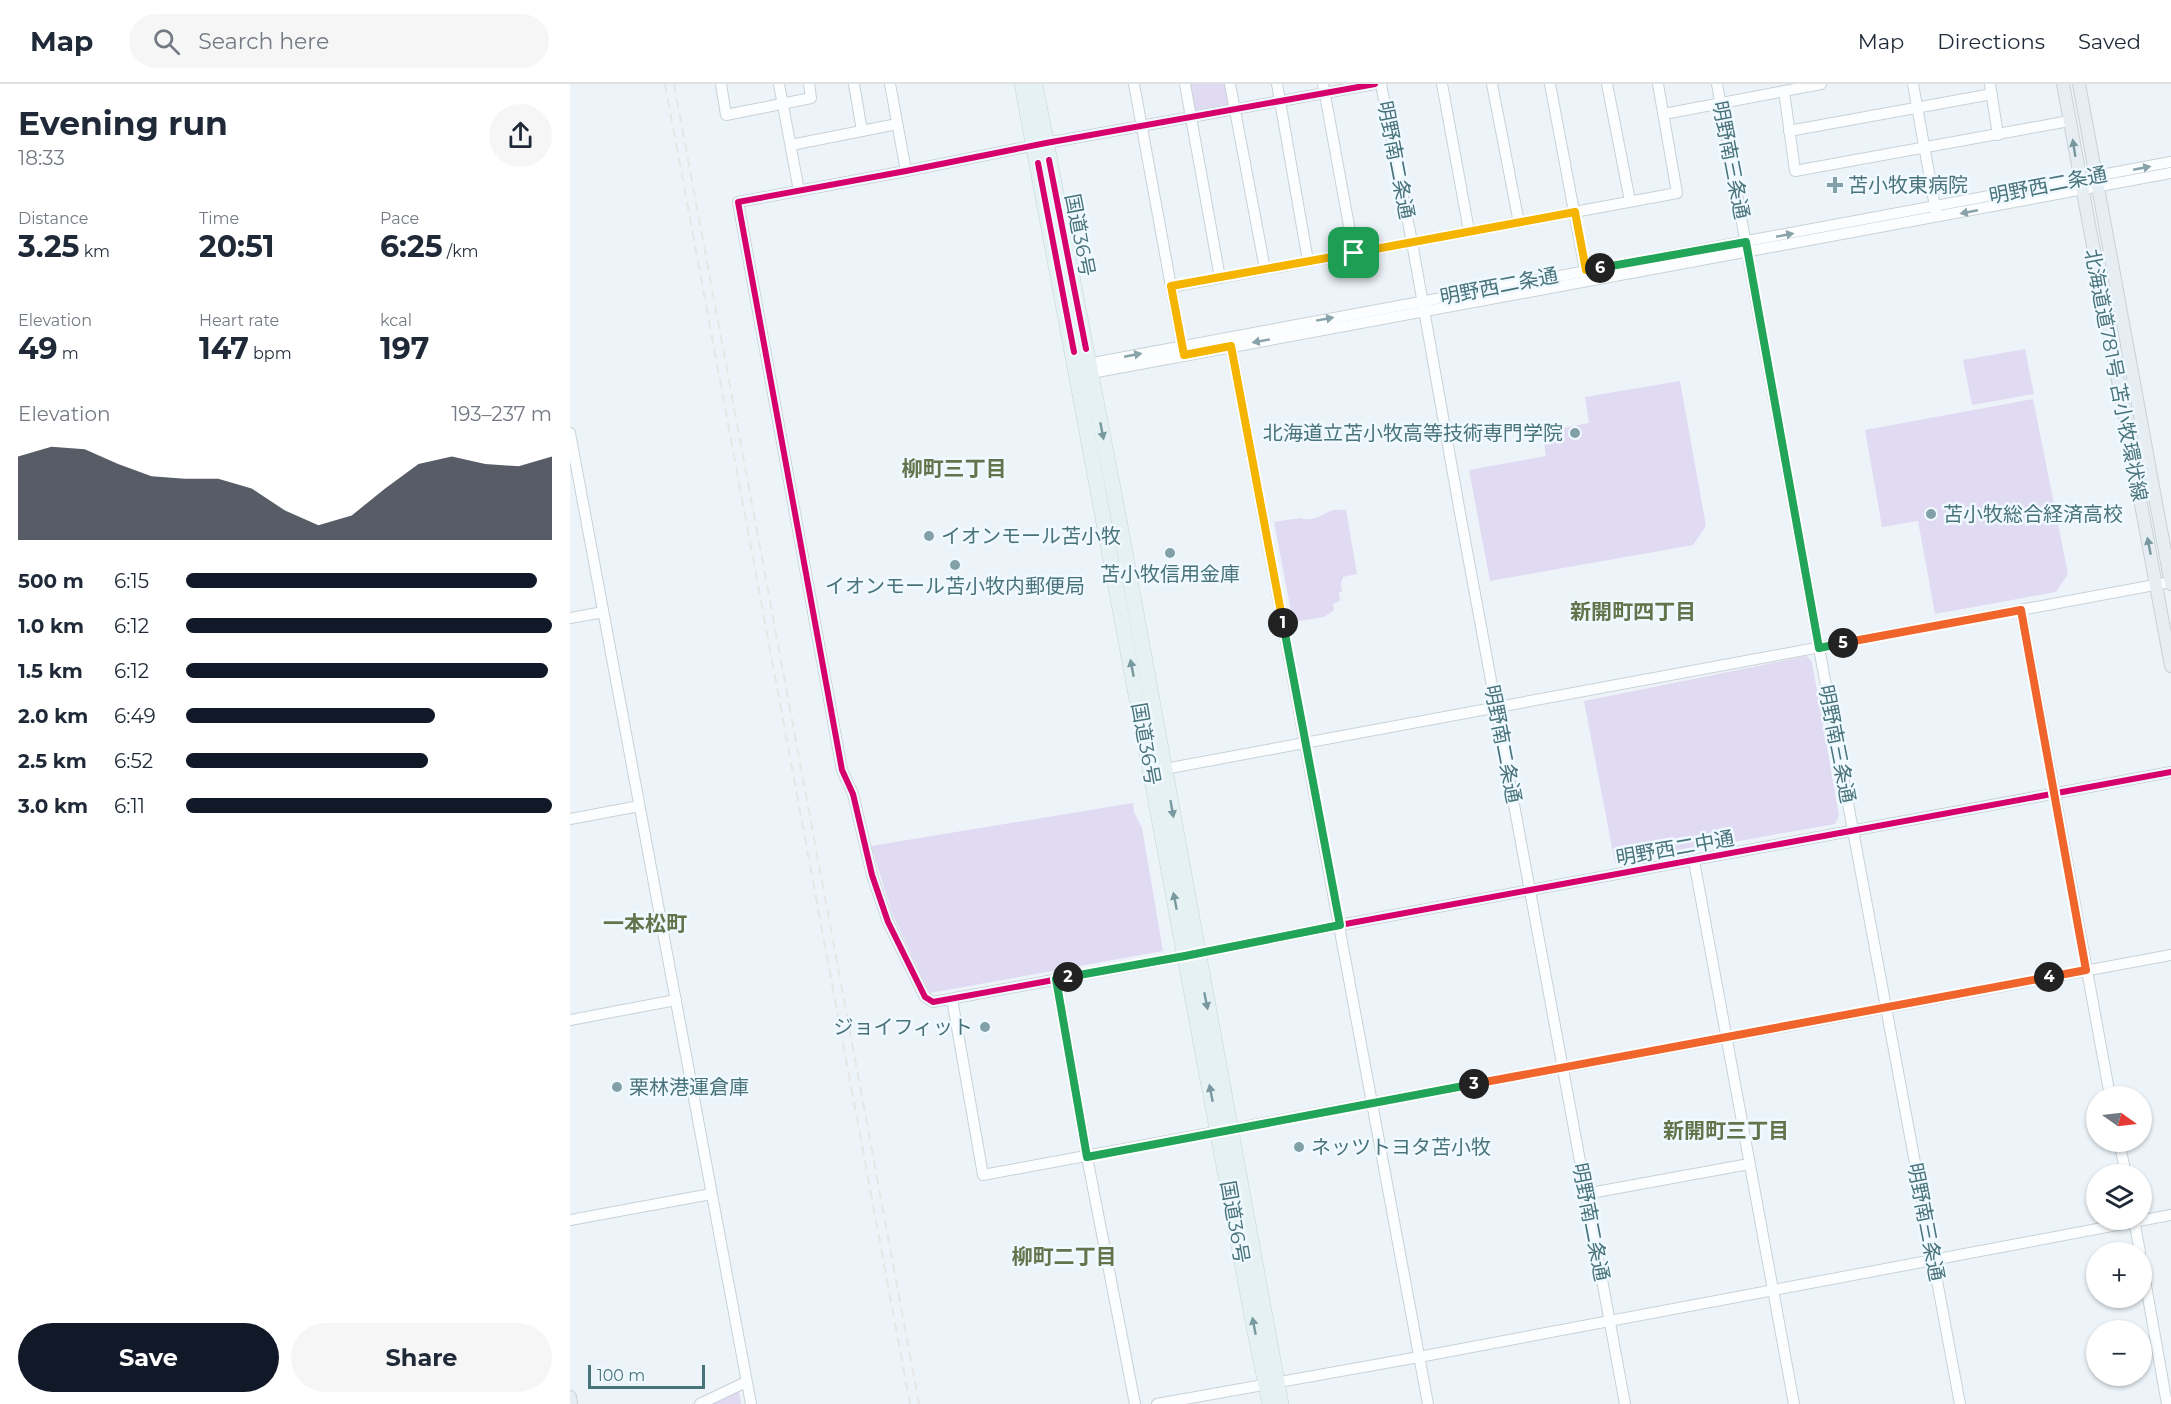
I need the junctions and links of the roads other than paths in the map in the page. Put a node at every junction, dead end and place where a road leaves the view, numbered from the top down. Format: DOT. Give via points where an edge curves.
graph roads {
  1 [pos="721,84"];
  2 [pos="779,84"];
  3 [pos="809,84"];
  4 [pos="854,84"];
  5 [pos="890,84"];
  6 [pos="1022,84"];
  7 [pos="1035,84"];
  8 [pos="1134,84"];
  9 [pos="1185,84"];
  10 [pos="1230,84"];
  11 [pos="1277,84"];
  12 [pos="1375,84"];
  13 [pos="1381,84"];
  14 [pos="1442,84"];
  15 [pos="1492,84"];
  16 [pos="1550,84"];
  17 [pos="1607,84"];
  18 [pos="1658,84"];
  19 [pos="1717,84"];
  20 [pos="1821,84"];
  21 [pos="1913,84"];
  22 [pos="2062,84"];
  23 [pos="2079,84"];
  24 [pos="1324,89"];
  25 [pos="1991,89"];
  26 [pos="1784,91"];
  27 [pos="1281,102"];
  28 [pos="783,104"];
  29 [pos="1720,104"];
  30 [pos="1917,109"];
  31 [pos="1235,110"];
  32 [pos="1664,114"];
  33 [pos="1191,117"];
  34 [pos="2069,121"];
  35 [pos="897,124"];
  36 [pos="1142,126"];
  37 [pos="862,131"];
  38 [pos="1790,131"];
  39 [pos="1998,135"];
  40 [pos="790,145"];
  41 [pos="1040,145"];
  42 [pos="1924,148"];
  43 [pos="2171,162"];
  44 [pos="906,171"];
  45 [pos="2171,173"];
  46 [pos="2097,182"];
  47 [pos="2080,185"];
  48 [pos="799,191"];
  49 [pos="1630,201"];
  50 [pos="1935,206"];
  51 [pos="1575,212"];
  52 [pos="1937,218"];
  53 [pos="1519,223"];
  54 [pos="1469,231"];
  55 [pos="1412,242"];
  56 [pos="1747,247"];
  57 [pos="1354,253"];
  58 [pos="1308,261"];
  59 [pos="1265,269"];
  60 [pos="1586,275"];
  61 [pos="1220,278"];
  62 [pos="1171,286"];
  63 [pos="1423,306"];
  64 [pos="1230,341"];
  65 [pos="1183,350"];
  66 [pos="1083,370"];
  67 [pos="570,433"];
  68 [pos="2171,583"];
  69 [pos="2156,585"];
  70 [pos="2021,610"];
  71 [pos="603,612"];
  72 [pos="570,618"];
  73 [pos="1819,648"];
  74 [pos="2171,666"];
  75 [pos="1496,708"];
  76 [pos="1305,742"];
  77 [pos="1158,770"];
  78 [pos="2171,772"];
  79 [pos="2055,792"];
  80 [pos="639,806"];
  81 [pos="570,819"];
  82 [pos="1853,832"];
  83 [pos="1694,861"];
  84 [pos="1531,891"];
  85 [pos="1340,925"];
  86 [pos="1191,955"];
  87 [pos="2171,955"];
  88 [pos="2086,970"];
  89 [pos="1056,979"];
  90 [pos="952,999"];
  91 [pos="676,1000"];
  92 [pos="1886,1007"];
  93 [pos="570,1020"];
  94 [pos="1726,1037"];
  95 [pos="1562,1068"];
  96 [pos="2108,1086"];
  97 [pos="1373,1103"];
  98 [pos="1225,1131"];
  99 [pos="1087,1157"];
  100 [pos="1749,1164"];
  101 [pos="711,1194"];
  102 [pos="1585,1194"];
  103 [pos="2171,1215"];
  104 [pos="2152,1218"];
  105 [pos="570,1220"];
  106 [pos="2087,1230"];
  107 [pos="1932,1260"];
  108 [pos="1772,1290"];
  109 [pos="2150,1308"];
  110 [pos="1610,1321"];
  111 [pos="1419,1357"];
  112 [pos="746,1382"];
  113 [pos="1271,1382"];
  114 [pos="570,1397"];
  115 [pos="571,1404"];
  116 [pos="700,1404"];
  117 [pos="751,1404"];
  118 [pos="1135,1404"];
  119 [pos="1157,1404"];
  120 [pos="1270,1404"];
  121 [pos="1281,1404"];
  122 [pos="1428,1404"];
  123 [pos="1625,1404"];
  124 [pos="1794,1404"];
  125 [pos="1960,1404"];
  126 [pos="2167,1404"];
  1 -- 28 [label="street" via="726,115"];
  2 -- 28 [label="street"];
  3 -- 28 [label="street" via="811,99"];
  4 -- 37 [label="street"];
  5 -- 35 [label="street"];
  6 -- 41 [label="highway, 国道36号"];
  7 -- 41 [label="highway, 国道36号"];
  8 -- 36 [label="street"];
  9 -- 33 [label="street"];
  10 -- 31 [label="street"];
  11 -- 27 [label="street"];
  12 -- 24 [label="street"];
  13 -- 55 [label="street, 明野南二条通"];
  14 -- 54 [label="street"];
  15 -- 53 [label="street"];
  16 -- 51 [label="street"];
  17 -- 49 [label="street"];
  18 -- 32 [label="street"];
  19 -- 29 [label="street, 明野南三条通"];
  20 -- 26 [label="street"];
  21 -- 30 [label="street"];
  22 -- 34 [label="main road, 北海道道781号 苫小牧環状線"];
  23 -- 46 [label="main road, 北海道道781号 苫小牧環状線"];
  24 -- 27 [label="street"];
  24 -- 57 [label="street"];
  25 -- 30 [label="street"];
  25 -- 39 [label="street"];
  26 -- 29 [label="street"];
  26 -- 38 [label="street"];
  27 -- 31 [label="street"];
  27 -- 58 [label="street"];
  28 -- 40 [label="street"];
  29 -- 32 [label="street"];
  29 -- 56 [label="street, 明野南三条通"];
  30 -- 38 [label="street"];
  30 -- 42 [label="street"];
  31 -- 33 [label="street"];
  31 -- 59 [label="street"];
  32 -- 49 [label="street" via="1677,193"];
  33 -- 36 [label="street"];
  33 -- 61 [label="street"];
  34 -- 39 [label="street"];
  47 -- 34 [label="main road, 北海道道781号 苫小牧環状線, one-way"];
  35 -- 37 [label="street"];
  35 -- 44 [label="street"];
  36 -- 41 [label="street"];
  36 -- 62 [label="street"];
  37 -- 40 [label="street"];
  38 -- 42 [label="street" via="1796,171"];
  39 -- 42 [label="street"];
  40 -- 48 [label="street"];
  41 -- 44 [label="street"];
  41 -- 66 [label="highway, 国道36号"];
  42 -- 50 [label="street"];
  46 -- 43 [label="street, 明野西二条通, one-way"];
  44 -- 48 [label="street"];
  45 -- 46 [label="street, 明野西二条通"];
  46 -- 47 [label="street, 明野西二条通"];
  46 -- 68 [label="main road, 北海道道781号 苫小牧環状線"];
  47 -- 50 [label="street, 明野西二条通"];
  47 -- 52 [label="street, 明野西二条通, one-way"];
  69 -- 47 [label="main road, 北海道道781号 苫小牧環状線, one-way"];
  48 -- 90 [label="street, 明野西二中通" via="738,202 842,770 853,794 872,875 888,922 920,990 933,1002"];
  49 -- 51 [label="street"];
  50 -- 52 [label="street"];
  56 -- 50 [label="street, 明野西二条通, one-way"];
  51 -- 53 [label="street"];
  51 -- 60 [label="street"];
  52 -- 56 [label="street, 明野西二条通"];
  53 -- 54 [label="street"];
  54 -- 55 [label="street"];
  55 -- 57 [label="street"];
  55 -- 63 [label="street, 明野南二条通"];
  56 -- 60 [label="street, 明野西二条通"];
  56 -- 73 [label="street, 明野南三条通"];
  57 -- 58 [label="street"];
  58 -- 59 [label="street"];
  59 -- 61 [label="street"];
  60 -- 63 [label="street, 明野西二条通"];
  61 -- 62 [label="street"];
  62 -- 65 [label="street"];
  63 -- 64 [label="street, 明野西二条通"];
  63 -- 75 [label="street, 明野南二条通"];
  64 -- 65 [label="street, 明野西二条通"];
  64 -- 76 [label="street"];
  65 -- 66 [label="street, 明野西二条通"];
  66 -- 77 [label="highway, 国道36号"];
  67 -- 71 [label="street"];
  68 -- 69 [label="street"];
  69 -- 70 [label="street"];
  69 -- 74 [label="main road, 北海道道781号 苫小牧環状線"];
  70 -- 73 [label="street"];
  70 -- 79 [label="street"];
  71 -- 72 [label="street"];
  71 -- 80 [label="street"];
  73 -- 75 [label="street"];
  73 -- 82 [label="street, 明野南三条通"];
  75 -- 76 [label="street"];
  75 -- 84 [label="street, 明野南二条通"];
  76 -- 77 [label="street"];
  76 -- 85 [label="street"];
  77 -- 86 [label="highway, 国道36号"];
  78 -- 79 [label="street, 明野西二中通"];
  79 -- 82 [label="street, 明野西二中通"];
  79 -- 88 [label="street"];
  80 -- 81 [label="street"];
  80 -- 91 [label="street"];
  82 -- 83 [label="street, 明野西二中通"];
  82 -- 92 [label="street, 明野南三条通"];
  83 -- 84 [label="street, 明野西二中通"];
  83 -- 94 [label="street"];
  84 -- 85 [label="street, 明野西二中通"];
  84 -- 95 [label="street, 明野南二条通"];
  85 -- 86 [label="street, 明野西二中通"];
  85 -- 97 [label="street"];
  86 -- 89 [label="street, 明野西二中通"];
  86 -- 98 [label="highway, 国道36号"];
  87 -- 88 [label="street"];
  88 -- 92 [label="street"];
  88 -- 96 [label="street"];
  89 -- 90 [label="street, 明野西二中通"];
  89 -- 99 [label="street"];
  90 -- 99 [label="street" via="983,1175"];
  91 -- 93 [label="street"];
  91 -- 101 [label="street"];
  92 -- 94 [label="street"];
  92 -- 107 [label="street, 明野南三条通"];
  94 -- 95 [label="street"];
  94 -- 100 [label="street"];
  95 -- 97 [label="street"];
  95 -- 102 [label="street, 明野南二条通"];
  97 -- 98 [label="street"];
  97 -- 111 [label="street"];
  98 -- 99 [label="street"];
  98 -- 113 [label="highway, 国道36号" via="1251,1315"];
  99 -- 118 [label="street"];
  100 -- 102 [label="street"];
  100 -- 108 [label="street"];
  101 -- 105 [label="street"];
  101 -- 112 [label="street"];
  102 -- 110 [label="street, 明野南二条通"];
  103 -- 104 [label="street"];
  106 -- 107 [label="street"];
  107 -- 108 [label="street"];
  107 -- 125 [label="street, 明野南三条通"];
  108 -- 110 [label="street"];
  108 -- 124 [label="street"];
  109 -- 126 [label="street"];
  110 -- 111 [label="street"];
  110 -- 123 [label="street, 明野南二条通"];
  111 -- 113 [label="street"];
  111 -- 122 [label="street"];
  112 -- 116 [label="street"];
  112 -- 117 [label="street"];
  113 -- 119 [label="street"];
  113 -- 120 [label="highway, 国道36号"];
  113 -- 121 [label="highway, 国道36号"];
  114 -- 115 [label="main road"];
}
